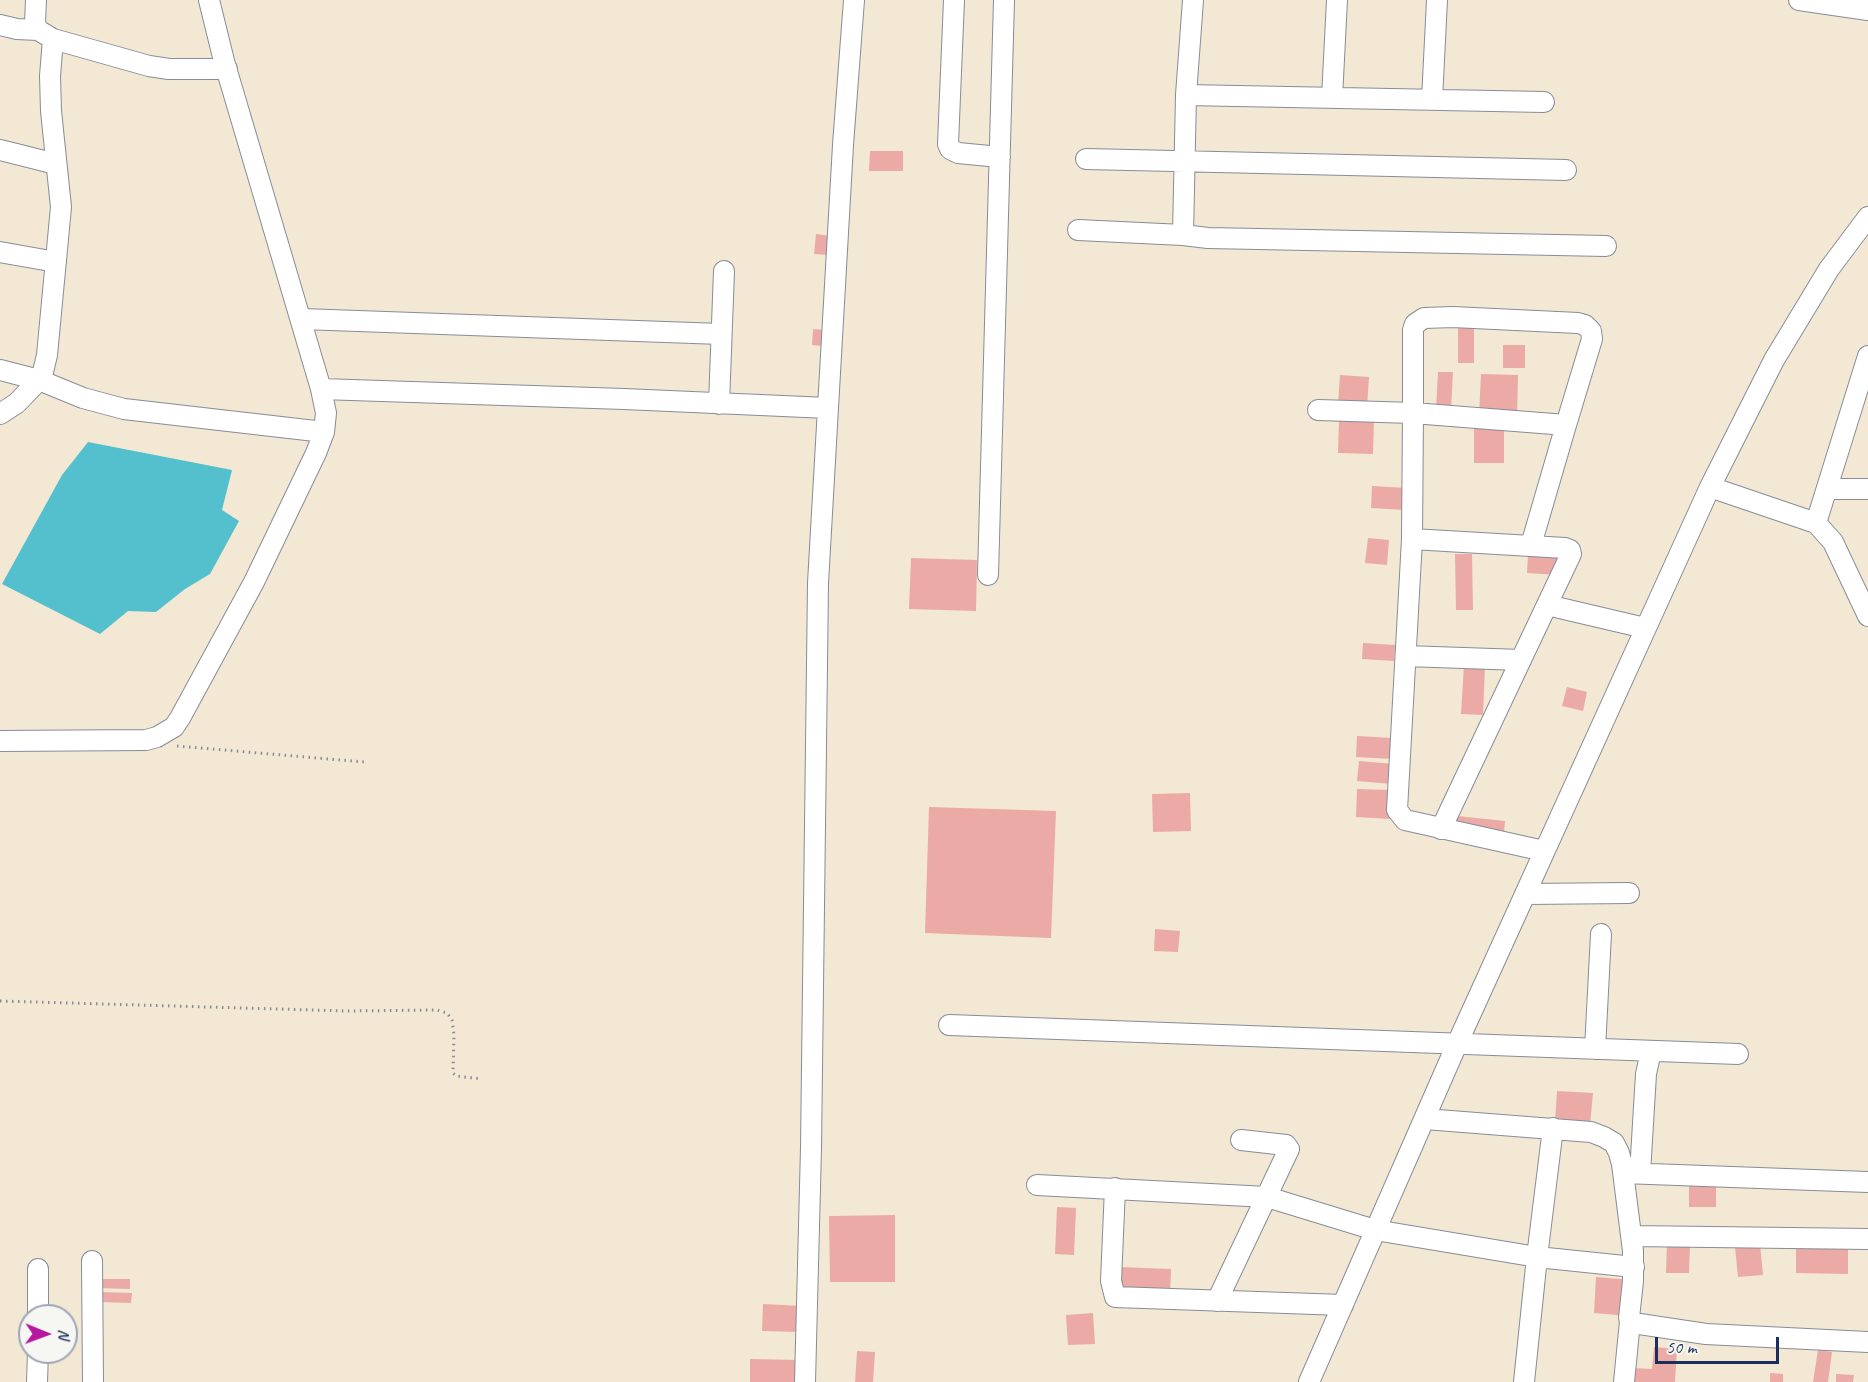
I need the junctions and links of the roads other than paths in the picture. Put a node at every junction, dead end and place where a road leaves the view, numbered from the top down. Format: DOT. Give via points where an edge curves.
graph roads {
  1 [pos="36,0"];
  2 [pos="209,0"];
  3 [pos="854,0"];
  4 [pos="954,0"];
  5 [pos="1004,0"];
  6 [pos="1193,0"];
  7 [pos="1337,0"];
  8 [pos="1437,0"];
  9 [pos="1799,0"];
  10 [pos="1868,10"];
  11 [pos="0,25"];
  12 [pos="46,34"];
  13 [pos="227,69"];
  14 [pos="1186,95"];
  15 [pos="1332,98"];
  16 [pos="1432,100"];
  17 [pos="1544,102"];
  18 [pos="0,150"];
  19 [pos="1000,157"];
  20 [pos="1086,159"];
  21 [pos="1184,162"];
  22 [pos="56,164"];
  23 [pos="1566,170"];
  24 [pos="1868,217"];
  25 [pos="1078,230"];
  26 [pos="1184,236"];
  27 [pos="1606,246"];
  28 [pos="0,252"];
  29 [pos="56,261"];
  30 [pos="724,272"];
  31 [pos="302,319"];
  32 [pos="721,334"];
  33 [pos="1868,356"];
  34 [pos="0,370"];
  35 [pos="39,380"];
  36 [pos="1863,384"];
  37 [pos="321,389"];
  38 [pos="719,404"];
  39 [pos="828,408"];
  40 [pos="1318,410"];
  41 [pos="1413,413"];
  42 [pos="0,414"];
  43 [pos="1566,425"];
  44 [pos="324,432"];
  45 [pos="1710,487"];
  46 [pos="1827,489"];
  47 [pos="1868,489"];
  48 [pos="1816,523"];
  49 [pos="1412,539"];
  50 [pos="1532,545"];
  51 [pos="988,575"];
  52 [pos="1863,596"];
  53 [pos="1547,605"];
  54 [pos="1868,616"];
  55 [pos="1645,628"];
  56 [pos="1406,656"];
  57 [pos="1521,660"];
  58 [pos="0,741"];
  59 [pos="1441,829"];
  60 [pos="1544,851"];
  61 [pos="1629,893"];
  62 [pos="1525,894"];
  63 [pos="1601,934"];
  64 [pos="949,1025"];
  65 [pos="1456,1044"];
  66 [pos="1595,1049"];
  67 [pos="1651,1051"];
  68 [pos="1738,1054"];
  69 [pos="1425,1119"];
  70 [pos="1553,1128"];
  71 [pos="1241,1140"];
  72 [pos="1631,1173"];
  73 [pos="1868,1182"];
  74 [pos="1037,1185"];
  75 [pos="1115,1188"];
  76 [pos="1267,1197"];
  77 [pos="1375,1230"];
  78 [pos="1632,1236"];
  79 [pos="1868,1239"];
  80 [pos="1537,1257"];
  81 [pos="92,1261"];
  82 [pos="1634,1267"];
  83 [pos="38,1269"];
  84 [pos="1217,1301"];
  85 [pos="38,1304"];
  86 [pos="1343,1305"];
  87 [pos="1630,1321"];
  88 [pos="1868,1342"];
  89 [pos="38,1364"];
  90 [pos="37,1382"];
  91 [pos="93,1382"];
  92 [pos="805,1382"];
  93 [pos="1309,1382"];
  94 [pos="1524,1382"];
  95 [pos="1624,1382"];
  1 -- 12 [label="street" via="34,17"];
  2 -- 13 [label="street"];
  3 -- 39 [label="street"];
  4 -- 19 [label="street" via="948,144 958,153"];
  5 -- 19 [label="street"];
  6 -- 14 [label="street"];
  7 -- 15 [label="street"];
  8 -- 16 [label="street"];
  9 -- 10 [label="street"];
  11 -- 12 [label="street"];
  12 -- 13 [label="street" via="149,66"];
  12 -- 22 [label="street"];
  13 -- 31 [label="street"];
  14 -- 15 [label="street"];
  14 -- 21 [label="street"];
  15 -- 16 [label="street"];
  16 -- 17 [label="street"];
  18 -- 22 [label="street"];
  19 -- 51 [label="street"];
  20 -- 21 [label="street"];
  21 -- 23 [label="street"];
  21 -- 26 [label="street"];
  22 -- 29 [label="street" via="60,207"];
  24 -- 45 [label="street" via="1829,269 1774,360"];
  25 -- 26 [label="street"];
  26 -- 27 [label="street"];
  28 -- 29 [label="street"];
  29 -- 35 [label="street" via="47,355"];
  30 -- 32 [label="street"];
  31 -- 32 [label="street"];
  31 -- 37 [label="street"];
  32 -- 38 [label="street"];
  33 -- 36 [label="street"];
  34 -- 35 [label="street"];
  35 -- 42 [label="street"];
  35 -- 44 [label="street" via="124,409"];
  36 -- 46 [label="street"];
  37 -- 38 [label="street"];
  37 -- 44 [label="street" via="326,412"];
  38 -- 39 [label="street"];
  39 -- 92 [label="street" via="818,583"];
  40 -- 41 [label="street"];
  41 -- 43 [label="street"];
  41 -- 43 [label="street" via="1413,330 1420,320 1454,317 1578,323 1589,328 1592,339"];
  41 -- 49 [label="street"];
  43 -- 50 [label="street"];
  44 -- 58 [label="street" via="254,582 174,727 146,740"];
  45 -- 48 [label="street"];
  45 -- 55 [label="street"];
  46 -- 47 [label="street"];
  46 -- 48 [label="street"];
  48 -- 52 [label="street" via="1833,542"];
  49 -- 50 [label="street"];
  49 -- 56 [label="street"];
  50 -- 53 [label="street" via="1570,550 1571,557"];
  52 -- 54 [label="street"];
  53 -- 55 [label="street"];
  53 -- 57 [label="street"];
  55 -- 60 [label="street"];
  56 -- 57 [label="street"];
  56 -- 59 [label="street" via="1397,810 1405,820"];
  57 -- 59 [label="street"];
  59 -- 60 [label="street"];
  60 -- 62 [label="street"];
  61 -- 62 [label="street"];
  62 -- 65 [label="street"];
  63 -- 66 [label="street"];
  64 -- 65 [label="street"];
  65 -- 66 [label="street"];
  65 -- 69 [label="street"];
  66 -- 67 [label="street"];
  67 -- 68 [label="street"];
  67 -- 72 [label="street"];
  69 -- 70 [label="street"];
  69 -- 77 [label="street"];
  70 -- 72 [label="street" via="1591,1132 1610,1140"];
  70 -- 80 [label="street"];
  71 -- 76 [label="street" via="1289,1148"];
  72 -- 73 [label="street"];
  72 -- 78 [label="street"];
  74 -- 75 [label="street"];
  75 -- 76 [label="street"];
  75 -- 84 [label="street" via="1111,1281 1115,1297"];
  76 -- 77 [label="street"];
  76 -- 84 [label="street"];
  77 -- 80 [label="street"];
  77 -- 86 [label="street"];
  78 -- 79 [label="street"];
  78 -- 82 [label="street"];
  80 -- 82 [label="street"];
  80 -- 94 [label="street"];
  81 -- 91 [label="street"];
  82 -- 87 [label="street"];
  83 -- 85 [label="street"];
  84 -- 86 [label="street"];
  86 -- 93 [label="street"];
  87 -- 88 [label="street" via="1706,1334"];
  87 -- 95 [label="street"];
  89 -- 90 [label="street"];
}
